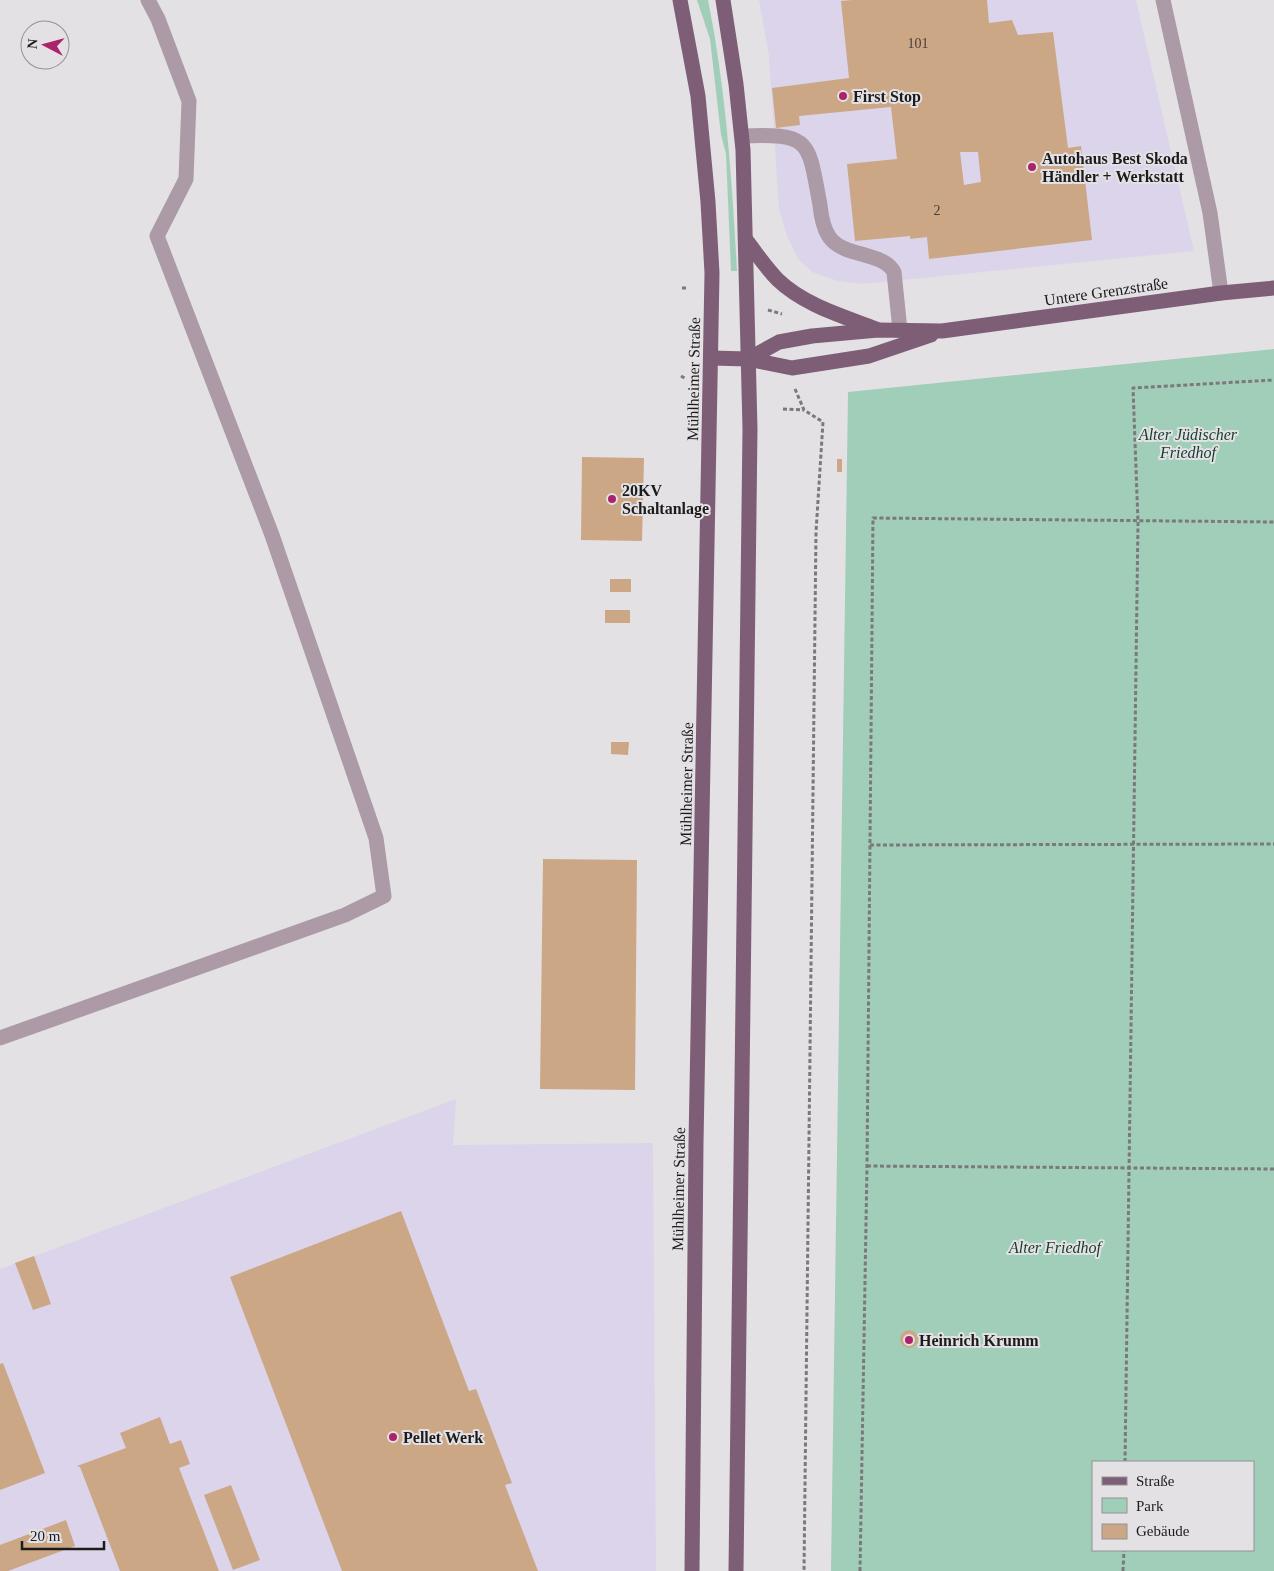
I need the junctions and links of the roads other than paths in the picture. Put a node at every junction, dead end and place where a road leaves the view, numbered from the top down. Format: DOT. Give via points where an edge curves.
graph roads {
  1 [pos="148,0"];
  2 [pos="680,0"];
  3 [pos="723,0"];
  4 [pos="1163,0"];
  5 [pos="742,136"];
  6 [pos="746,240"];
  7 [pos="1274,288"];
  8 [pos="1221,293"];
  9 [pos="878,330"];
  10 [pos="900,330"];
  11 [pos="942,331"];
  12 [pos="711,358"];
  13 [pos="748,359"];
  14 [pos="0,1038"];
  15 [pos="692,1571"];
  16 [pos="736,1571"];
  1 -- 14 [label="street" via="189,101 186,179 157,236 272,535 373,829 384,896 345,915"];
  2 -- 12 [label="main road, Mühlheimer Straße" via="698,96 708,202 712,273"];
  3 -- 5 [label="main road"];
  4 -- 8 [label="street" via="1210,213"];
  5 -- 6 [label="main road"];
  5 -- 10 [label="street" via="792,137 804,145 810,155 829,237 844,249 887,264 894,272"];
  6 -- 9 [label="main road" via="769,271 791,291"];
  6 -- 13 [label="main road"];
  7 -- 8 [label="main road, Untere Grenzstraße"];
  8 -- 11 [label="main road, Untere Grenzstraße"];
  9 -- 10 [label="main road, Untere Grenzstraße"];
  9 -- 13 [label="main road, Untere Grenzstraße" via="780,342"];
  10 -- 11 [label="main road, Untere Grenzstraße"];
  11 -- 13 [label="main road, Untere Grenzstraße" via="869,356 792,368"];
  12 -- 13 [label="main road"];
  12 -- 15 [label="main road, Mühlheimer Straße" via="696,1143"];
  13 -- 16 [label="main road" via="748,691"];
}
